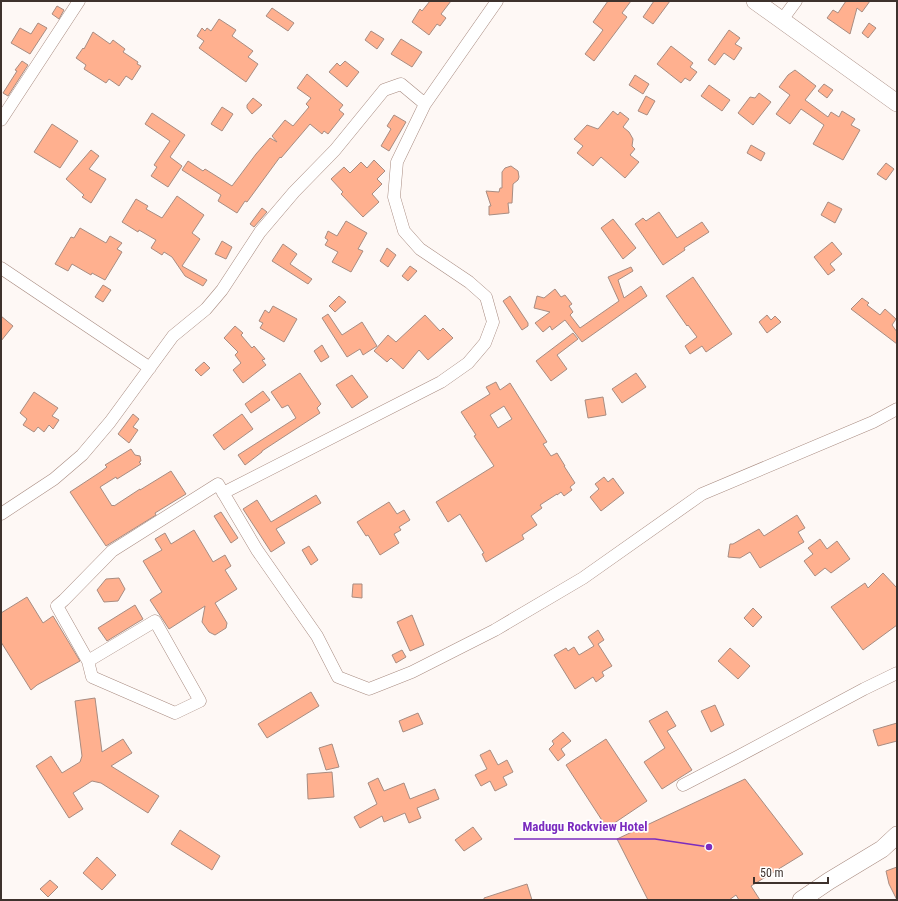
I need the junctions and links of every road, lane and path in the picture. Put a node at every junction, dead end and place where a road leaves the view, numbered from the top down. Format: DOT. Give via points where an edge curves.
graph roads {
  1 [pos="79,1"];
  2 [pos="497,1"];
  3 [pos="755,1"];
  4 [pos="796,1"];
  5 [pos="782,20"];
  6 [pos="897,103"];
  7 [pos="425,104"];
  8 [pos="1,120"];
  9 [pos="1,268"];
  10 [pos="150,368"];
  11 [pos="897,409"];
  12 [pos="223,493"];
  13 [pos="1,514"];
  14 [pos="88,661"];
  15 [pos="897,673"];
  16 [pos="683,785"];
  17 [pos="897,835"];
  18 [pos="801,900"];
  1 -- 8 [label="street"];
  2 -- 7 [label="street"];
  3 -- 5 [label="main road"];
  4 -- 5 [label="street"];
  5 -- 6 [label="main road"];
  7 -- 10 [label="street" via="401,84 384,90 335,150 260,232 222,290 206,309 173,336"];
  7 -- 12 [label="street" via="397,162 394,197 404,231 420,249 469,282 486,297 494,322 485,343 468,363 441,382"];
  9 -- 10 [label="street"];
  10 -- 13 [label="street" via="82,455 54,479"];
  11 -- 12 [label="street" via="873,422 702,494 584,578 495,630 412,672 369,689 338,677 317,636 257,550"];
  12 -- 14 [label="street" via="218,484 112,551 57,606"];
  14 -- 14 [label="street" via="155,621 200,701 175,713 92,677"];
  15 -- 16 [label="street"];
  17 -- 18 [label="main road" via="882,849"];
}
